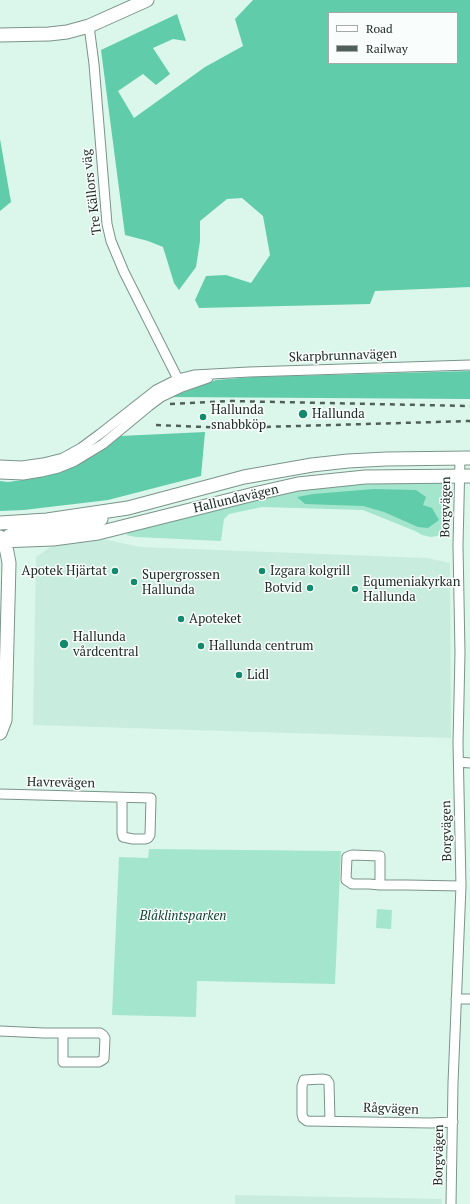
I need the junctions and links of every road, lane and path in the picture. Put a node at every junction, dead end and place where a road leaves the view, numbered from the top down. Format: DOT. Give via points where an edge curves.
graph roads {
  1 [pos="147,0"];
  2 [pos="89,26"];
  3 [pos="0,30"];
  4 [pos="16,34"];
  5 [pos="0,35"];
  6 [pos="470,365"];
  7 [pos="180,383"];
  8 [pos="465,458"];
  9 [pos="0,465"];
  10 [pos="0,474"];
  11 [pos="465,476"];
  12 [pos="128,508"];
  13 [pos="0,523"];
  14 [pos="53,540"];
  15 [pos="1,543"];
  16 [pos="9,563"];
  17 [pos="2,692"];
  18 [pos="0,733"];
  19 [pos="459,762"];
  20 [pos="470,763"];
  21 [pos="0,794"];
  22 [pos="122,798"];
  23 [pos="380,885"];
  24 [pos="461,886"];
  25 [pos="456,999"];
  26 [pos="470,999"];
  27 [pos="0,1031"];
  28 [pos="63,1034"];
  29 [pos="330,1120"];
  30 [pos="453,1122"];
  31 [pos="451,1204"];
  1 -- 2 [label="main road"];
  2 -- 4 [label="main road" via="68,32"];
  2 -- 7 [label="street, Tre Källors väg" via="107,224 124,272"];
  3 -- 4 [label="main road"];
  4 -- 5 [label="main road"];
  6 -- 7 [label="street, Skarpbrunnavägen" via="194,375"];
  7 -- 9 [label="street, Skarpbrunnavägen" via="156,390 81,448 63,458 22,466"];
  7 -- 10 [label="street, Skarpbrunnavägen" via="103,444 75,461 41,472 23,475"];
  8 -- 11 [label="street, Borgvägen"];
  8 -- 12 [label="main road, Hallundavägen" via="386,459 312,465 244,477"];
  11 -- 14 [label="main road, Hallundavägen" via="365,477 298,484 98,533"];
  11 -- 19 [label="street, Borgvägen" via="458,546"];
  12 -- 13 [label="main road, Hallundavägen" via="47,520"];
  12 -- 15 [label="main road, Hallundavägen" via="81,525 14,533"];
  14 -- 15 [label="main road, Hallundavägen"];
  14 -- 16 [label="main road" via="26,543 12,554"];
  15 -- 16 [label="main road"];
  16 -- 17 [label="main road"];
  17 -- 18 [label="main road" via="5,720"];
  19 -- 20 [label="street"];
  19 -- 24 [label="street, Borgvägen"];
  21 -- 22 [label="street, Havrevägen"];
  22 -- 22 [label="street, Havrevägen" via="123,838 148,838 151,798"];
  23 -- 23 [label="street" via="380,856 352,855 347,858 348,883"];
  23 -- 24 [label="street"];
  24 -- 25 [label="street, Borgvägen"];
  25 -- 26 [label="street"];
  25 -- 30 [label="street, Borgvägen"];
  27 -- 28 [label="street"];
  28 -- 28 [label="street" via="63,1062 99,1062 104,1059 105,1038 100,1033"];
  29 -- 29 [label="street, Rågvägen" via="329,1083 322,1079 304,1080 303,1118 307,1121"];
  29 -- 30 [label="street, Rågvägen"];
  30 -- 31 [label="street, Borgvägen"];
}
